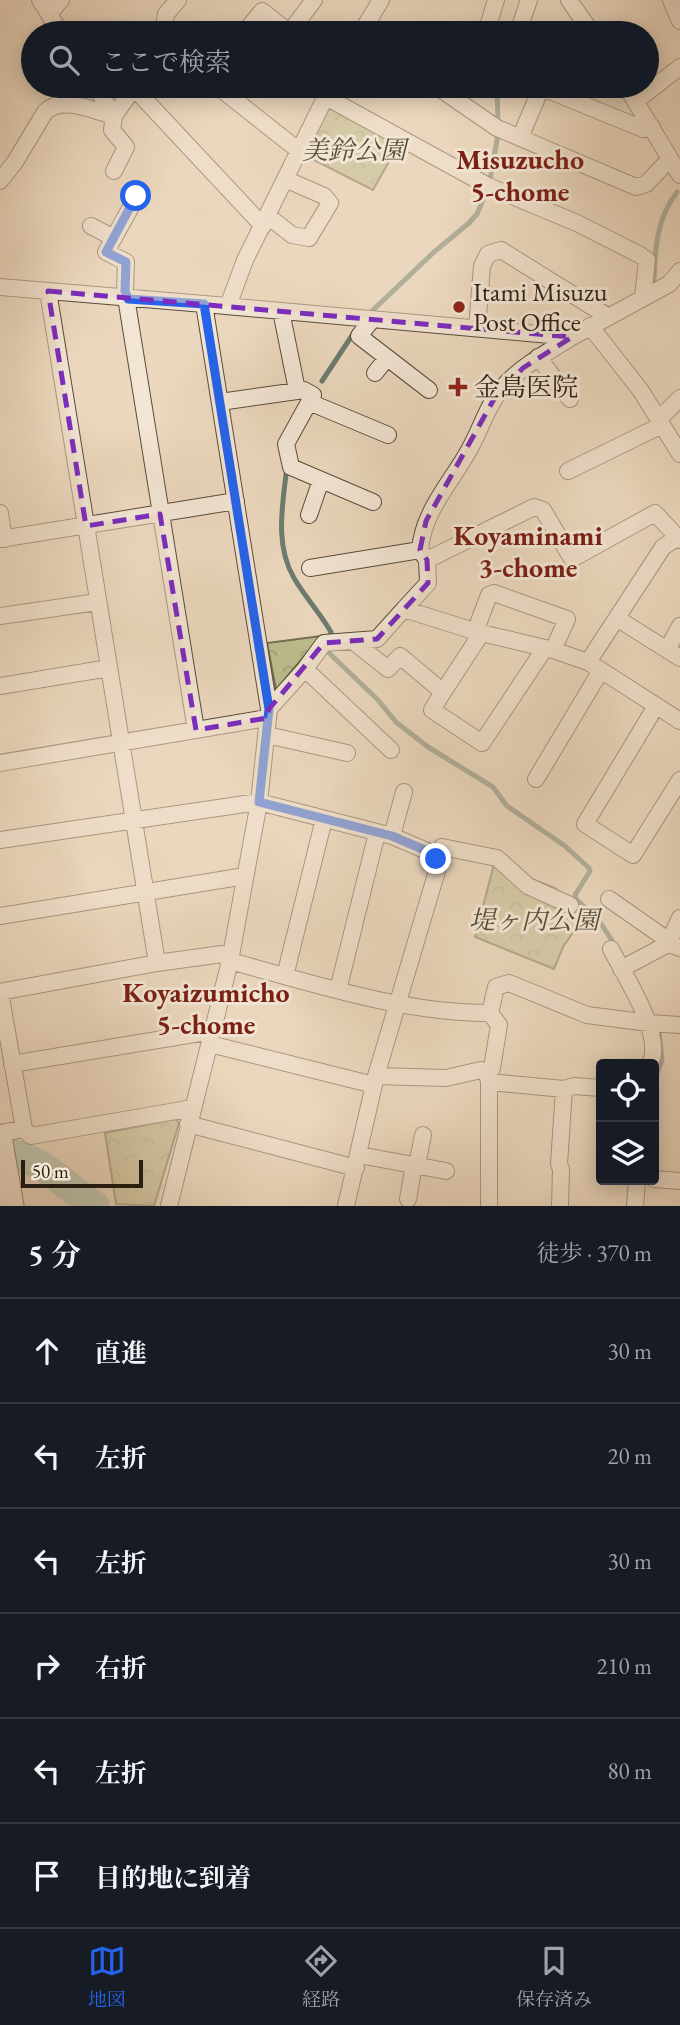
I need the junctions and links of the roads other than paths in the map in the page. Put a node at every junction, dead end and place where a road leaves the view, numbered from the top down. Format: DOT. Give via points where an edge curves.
graph roads {
  1 [pos="61,0"];
  2 [pos="178,0"];
  3 [pos="314,0"];
  4 [pos="381,0"];
  5 [pos="496,0"];
  6 [pos="529,0"];
  7 [pos="671,0"];
  8 [pos="573,2"];
  9 [pos="44,7"];
  10 [pos="165,21"];
  11 [pos="254,21"];
  12 [pos="275,21"];
  13 [pos="299,21"];
  14 [pos="368,21"];
  15 [pos="490,21"];
  16 [pos="522,21"];
  17 [pos="585,21"];
  18 [pos="680,21"];
  19 [pos="680,67"];
  20 [pos="659,84"];
  21 [pos="103,98"];
  22 [pos="127,98"];
  23 [pos="146,98"];
  24 [pos="232,98"];
  25 [pos="324,98"];
  26 [pos="340,98"];
  27 [pos="453,98"];
  28 [pos="537,98"];
  29 [pos="567,98"];
  30 [pos="634,98"];
  31 [pos="641,98"];
  32 [pos="636,102"];
  33 [pos="114,116"];
  34 [pos="652,127"];
  35 [pos="520,138"];
  36 [pos="298,150"];
  37 [pos="670,159"];
  38 [pos="114,171"];
  39 [pos="680,175"];
  40 [pos="285,178"];
  41 [pos="0,181"];
  42 [pos="136,196"];
  43 [pos="265,221"];
  44 [pos="91,226"];
  45 [pos="114,238"];
  46 [pos="680,271"];
  47 [pos="0,287"];
  48 [pos="48,291"];
  49 [pos="643,298"];
  50 [pos="128,299"];
  51 [pos="204,304"];
  52 [pos="228,306"];
  53 [pos="281,311"];
  54 [pos="607,316"];
  55 [pos="372,320"];
  56 [pos="590,326"];
  57 [pos="477,328"];
  58 [pos="572,337"];
  59 [pos="538,357"];
  60 [pos="387,358"];
  61 [pos="375,373"];
  62 [pos="297,390"];
  63 [pos="429,390"];
  64 [pos="680,398"];
  65 [pos="570,399"];
  66 [pos="220,402"];
  67 [pos="309,402"];
  68 [pos="660,422"];
  69 [pos="388,435"];
  70 [pos="680,454"];
  71 [pos="568,471"];
  72 [pos="321,480"];
  73 [pos="236,501"];
  74 [pos="373,502"];
  75 [pos="0,513"];
  76 [pos="160,514"];
  77 [pos="309,515"];
  78 [pos="86,526"];
  79 [pos="2,539"];
  80 [pos="679,539"];
  81 [pos="424,555"];
  82 [pos="310,568"];
  83 [pos="97,602"];
  84 [pos="404,609"];
  85 [pos="0,616"];
  86 [pos="618,619"];
  87 [pos="680,626"];
  88 [pos="477,632"];
  89 [pos="354,642"];
  90 [pos="549,649"];
  91 [pos="673,654"];
  92 [pos="594,667"];
  93 [pos="109,668"];
  94 [pos="305,669"];
  95 [pos="0,686"];
  96 [pos="443,692"];
  97 [pos="656,706"];
  98 [pos="268,721"];
  99 [pos="680,721"];
  100 [pos="196,730"];
  101 [pos="123,743"];
  102 [pos="391,750"];
  103 [pos="346,753"];
  104 [pos="0,763"];
  105 [pos="536,779"];
  106 [pos="680,780"];
  107 [pos="404,792"];
  108 [pos="259,802"];
  109 [pos="324,819"];
  110 [pos="136,820"];
  111 [pos="384,834"];
  112 [pos="0,840"];
  113 [pos="436,859"];
  114 [pos="245,876"];
  115 [pos="146,892"];
  116 [pos="609,899"];
  117 [pos="570,905"];
  118 [pos="0,916"];
  119 [pos="680,918"];
  120 [pos="674,946"];
  121 [pos="611,949"];
  122 [pos="230,961"];
  123 [pos="157,963"];
  124 [pos="621,969"];
  125 [pos="285,976"];
  126 [pos="338,990"];
  127 [pos="0,992"];
  128 [pos="398,1004"];
  129 [pos="490,1013"];
  130 [pos="649,1023"];
  131 [pos="680,1025"];
  132 [pos="211,1038"];
  133 [pos="652,1059"];
  134 [pos="12,1064"];
  135 [pos="488,1077"];
  136 [pos="375,1081"];
  137 [pos="564,1088"];
  138 [pos="596,1088"];
  139 [pos="191,1116"];
  140 [pos="24,1129"];
  141 [pos="423,1135"];
  142 [pos="1,1141"];
  143 [pos="357,1161"];
  144 [pos="416,1165"];
  145 [pos="446,1171"];
  146 [pos="659,1179"];
  147 [pos="680,1181"];
  148 [pos="637,1185"];
  149 [pos="408,1199"];
  150 [pos="12,1206"];
  151 [pos="169,1206"];
  152 [pos="346,1206"];
  153 [pos="489,1206"];
  154 [pos="560,1206"];
  155 [pos="635,1206"];
  1 -- 9 [label="street"];
  2 -- 10 [label="street"];
  3 -- 13 [label="street"];
  4 -- 14 [label="street"];
  5 -- 15 [label="street"];
  6 -- 16 [label="street"];
  7 -- 18 [label="street"];
  8 -- 17 [label="street"];
  11 -- 12 [label="street" via="262,11"];
  19 -- 20 [label="street"];
  21 -- 33 [label="street"];
  22 -- 33 [label="street"];
  23 -- 43 [label="street"];
  24 -- 36 [label="street"];
  25 -- 36 [label="street"];
  26 -- 49 [label="street" via="488,186 640,255 647,260"];
  27 -- 35 [label="street"];
  28 -- 35 [label="street"];
  29 -- 34 [label="street" via="643,129"];
  30 -- 32 [label="street"];
  31 -- 32 [label="street"];
  32 -- 34 [label="street"];
  33 -- 38 [label="street" via="112,130 126,148"];
  33 -- 41 [label="street" via="66,103 51,106"];
  34 -- 37 [label="street"];
  35 -- 37 [label="street" via="636,187 646,184"];
  36 -- 40 [label="street"];
  37 -- 39 [label="street"];
  40 -- 43 [label="street"];
  40 -- 43 [label="street" via="330,202 309,238"];
  42 -- 45 [label="street"];
  43 -- 52 [label="street"];
  44 -- 45 [label="street"];
  45 -- 50 [label="street" via="106,252 126,262"];
  46 -- 49 [label="street" via="669,284"];
  47 -- 48 [label="street"];
  48 -- 50 [label="street"];
  48 -- 78 [label="street"];
  49 -- 54 [label="street"];
  50 -- 51 [label="street"];
  50 -- 76 [label="street"];
  51 -- 52 [label="street"];
  51 -- 66 [label="street"];
  52 -- 53 [label="street"];
  53 -- 55 [label="street"];
  53 -- 62 [label="street"];
  54 -- 56 [label="street"];
  54 -- 57 [label="street" via="501,250 488,254 482,266"];
  55 -- 57 [label="street"];
  55 -- 60 [label="street" via="359,336"];
  56 -- 58 [label="street"];
  56 -- 68 [label="street"];
  57 -- 58 [label="street"];
  58 -- 59 [label="street"];
  59 -- 65 [label="street"];
  59 -- 81 [label="street" via="494,399 426,521"];
  60 -- 61 [label="street"];
  60 -- 63 [label="street"];
  62 -- 66 [label="street"];
  62 -- 67 [label="street" via="313,395"];
  64 -- 68 [label="street"];
  66 -- 73 [label="street"];
  67 -- 69 [label="street"];
  67 -- 72 [label="street" via="286,444 291,467"];
  68 -- 70 [label="street"];
  68 -- 71 [label="street"];
  72 -- 74 [label="street"];
  72 -- 77 [label="street"];
  73 -- 76 [label="street"];
  73 -- 98 [label="street"];
  75 -- 79 [label="street"];
  76 -- 78 [label="street"];
  76 -- 100 [label="street"];
  78 -- 79 [label="street"];
  78 -- 83 [label="street"];
  80 -- 81 [label="street" via="655,513 572,559 543,510 534,507"];
  80 -- 86 [label="street" via="663,547"];
  81 -- 82 [label="street"];
  81 -- 84 [label="street" via="428,583"];
  83 -- 85 [label="street"];
  83 -- 93 [label="street"];
  84 -- 88 [label="street"];
  84 -- 89 [label="street" via="377,639"];
  86 -- 91 [label="street"];
  86 -- 92 [label="street"];
  87 -- 91 [label="street"];
  88 -- 90 [label="street"];
  88 -- 90 [label="street" via="494,593 567,619"];
  88 -- 96 [label="street" via="477,640"];
  89 -- 94 [label="street" via="324,643"];
  89 -- 96 [label="street" via="388,669 400,656"];
  90 -- 92 [label="street"];
  90 -- 96 [label="street" via="482,743 432,710"];
  92 -- 97 [label="street"];
  92 -- 105 [label="street"];
  93 -- 95 [label="street"];
  93 -- 101 [label="street"];
  94 -- 98 [label="street"];
  94 -- 102 [label="street"];
  97 -- 99 [label="street"];
  97 -- 106 [label="street" via="585,824 633,855"];
  98 -- 100 [label="street"];
  98 -- 103 [label="street"];
  98 -- 108 [label="street"];
  100 -- 101 [label="street"];
  101 -- 104 [label="street"];
  101 -- 110 [label="street"];
  107 -- 111 [label="street"];
  108 -- 109 [label="street"];
  108 -- 110 [label="street"];
  108 -- 114 [label="street"];
  109 -- 111 [label="street"];
  109 -- 125 [label="street"];
  110 -- 112 [label="street"];
  110 -- 115 [label="street"];
  111 -- 113 [label="street"];
  111 -- 126 [label="street"];
  113 -- 117 [label="street" via="442,847 497,858 528,886"];
  113 -- 128 [label="street" via="437,871"];
  114 -- 115 [label="street"];
  114 -- 122 [label="street"];
  115 -- 118 [label="street"];
  115 -- 123 [label="street"];
  116 -- 120 [label="street"];
  119 -- 120 [label="street"];
  120 -- 124 [label="street"];
  121 -- 124 [label="street"];
  122 -- 123 [label="street" via="222,954"];
  122 -- 125 [label="street"];
  122 -- 132 [label="street"];
  123 -- 127 [label="street"];
  124 -- 130 [label="street"];
  125 -- 126 [label="street"];
  126 -- 128 [label="street"];
  127 -- 134 [label="street"];
  128 -- 129 [label="street" via="453,1013"];
  128 -- 136 [label="street"];
  129 -- 130 [label="street" via="496,986 509,984 587,1015"];
  129 -- 135 [label="street" via="499,1024"];
  130 -- 131 [label="street"];
  130 -- 133 [label="street"];
  132 -- 134 [label="street"];
  132 -- 136 [label="street"];
  132 -- 139 [label="street"];
  134 -- 140 [label="street"];
  135 -- 136 [label="street" via="481,1070 446,1078"];
  135 -- 137 [label="street"];
  135 -- 153 [label="street"];
  136 -- 143 [label="street"];
  137 -- 138 [label="street"];
  137 -- 154 [label="street"];
  139 -- 140 [label="street" via="31,1136"];
  139 -- 143 [label="street"];
  139 -- 151 [label="street"];
  140 -- 142 [label="street"];
  141 -- 144 [label="street"];
  142 -- 150 [label="main road"];
  143 -- 144 [label="street"];
  143 -- 152 [label="street"];
  144 -- 145 [label="street"];
  144 -- 149 [label="street"];
  146 -- 147 [label="street"];
  148 -- 155 [label="street"];
}
